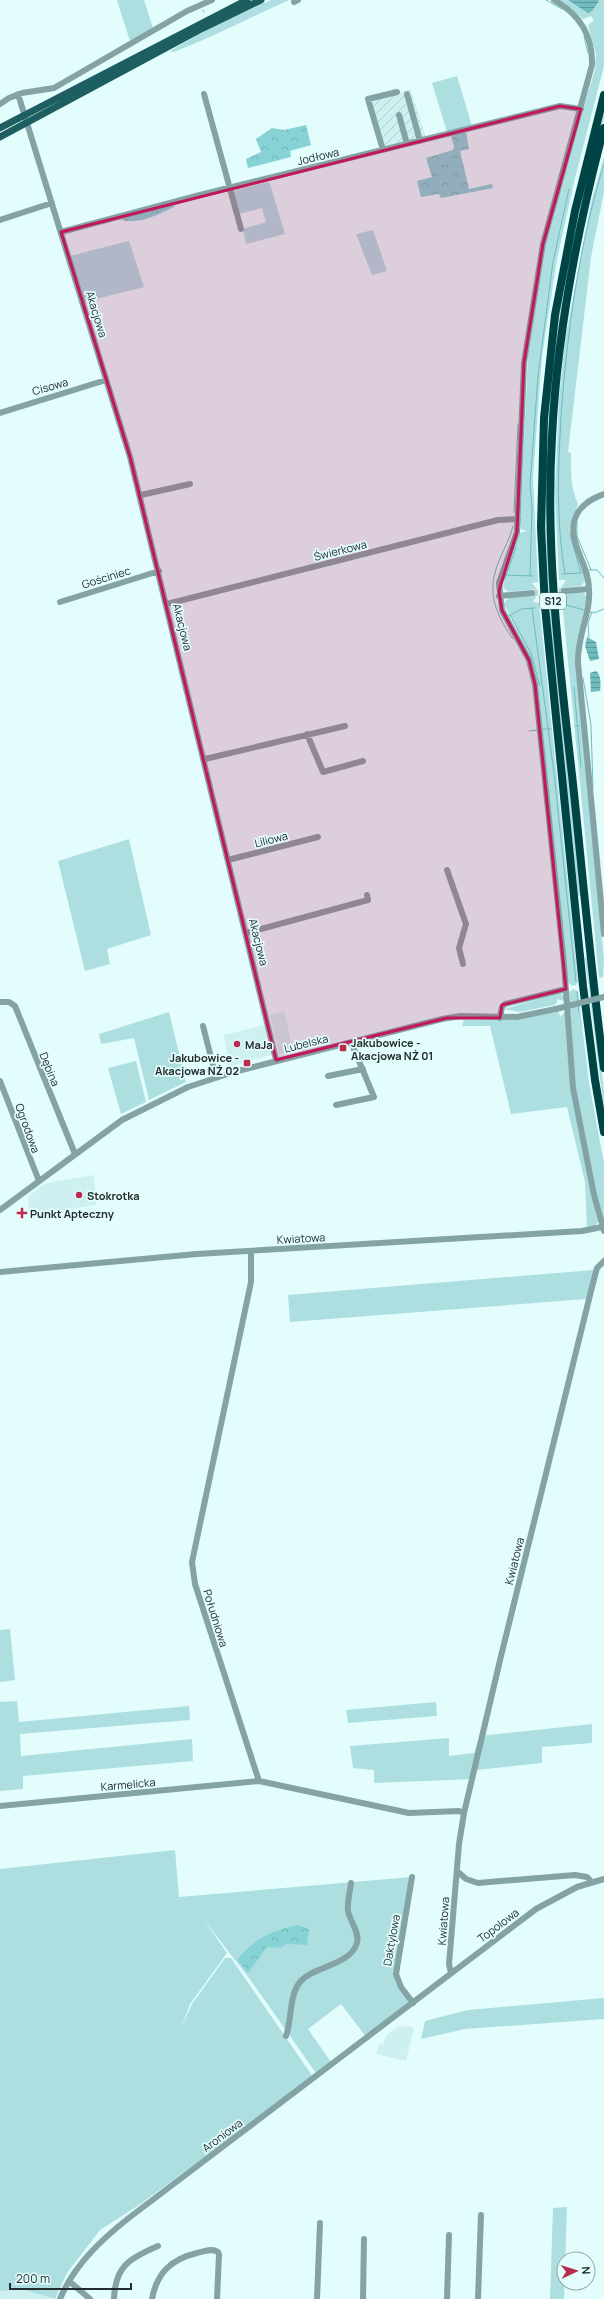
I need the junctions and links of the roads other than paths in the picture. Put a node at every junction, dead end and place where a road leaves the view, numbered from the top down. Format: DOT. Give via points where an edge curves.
graph roads {
  1 [pos="212,0"];
  2 [pos="247,0"];
  3 [pos="262,0"];
  4 [pos="554,0"];
  5 [pos="397,92"];
  6 [pos="18,94"];
  7 [pos="204,94"];
  8 [pos="407,94"];
  9 [pos="604,95"];
  10 [pos="0,104"];
  11 [pos="580,109"];
  12 [pos="399,115"];
  13 [pos="26,119"];
  14 [pos="0,128"];
  15 [pos="604,128"];
  16 [pos="0,137"];
  17 [pos="420,141"];
  18 [pos="407,144"];
  19 [pos="383,150"];
  20 [pos="232,188"];
  21 [pos="52,203"];
  22 [pos="0,220"];
  23 [pos="241,229"];
  24 [pos="61,232"];
  25 [pos="106,380"];
  26 [pos="0,412"];
  27 [pos="190,484"];
  28 [pos="604,494"];
  29 [pos="140,495"];
  30 [pos="518,519"];
  31 [pos="159,572"];
  32 [pos="590,589"];
  33 [pos="564,591"];
  34 [pos="532,593"];
  35 [pos="499,596"];
  36 [pos="60,602"];
  37 [pos="167,604"];
  38 [pos="345,726"];
  39 [pos="308,734"];
  40 [pos="205,759"];
  41 [pos="363,761"];
  42 [pos="318,837"];
  43 [pos="228,860"];
  44 [pos="447,870"];
  45 [pos="367,895"];
  46 [pos="246,933"];
  47 [pos="604,934"];
  48 [pos="463,964"];
  49 [pos="566,989"];
  50 [pos="604,997"];
  51 [pos="0,1002"];
  52 [pos="500,1018"];
  53 [pos="203,1026"];
  54 [pos="351,1042"];
  55 [pos="276,1060"];
  56 [pos="604,1068"];
  57 [pos="363,1069"];
  58 [pos="328,1076"];
  59 [pos="216,1077"];
  60 [pos="0,1081"];
  61 [pos="336,1105"];
  62 [pos="604,1132"];
  63 [pos="75,1154"];
  64 [pos="38,1181"];
  65 [pos="0,1210"];
  66 [pos="603,1229"];
  67 [pos="251,1251"];
  68 [pos="604,1261"];
  69 [pos="0,1272"];
  70 [pos="258,1781"];
  71 [pos="0,1806"];
  72 [pos="464,1813"];
  73 [pos="457,1871"];
  74 [pos="412,1877"];
  75 [pos="604,1879"];
  76 [pos="592,1882"];
  77 [pos="351,1883"];
  78 [pos="452,1973"];
  79 [pos="413,2003"];
  80 [pos="286,2036"];
  81 [pos="481,2215"];
  82 [pos="320,2223"];
  83 [pos="449,2235"];
  84 [pos="364,2239"];
  85 [pos="158,2246"];
  86 [pos="69,2281"];
  87 [pos="60,2299"];
  88 [pos="90,2299"];
  89 [pos="114,2299"];
  90 [pos="152,2299"];
  91 [pos="217,2299"];
  92 [pos="317,2299"];
  93 [pos="363,2299"];
  94 [pos="447,2299"];
  95 [pos="478,2299"];
  1 -- 6 [label="street" via="187,11 54,88"];
  2 -- 13 [label="main road"];
  3 -- 13 [label="main road"];
  4 -- 11 [label="street" via="576,16 591,44 592,65"];
  5 -- 19 [label="street" via="368,99"];
  6 -- 10 [label="street"];
  6 -- 13 [label="street, Akacjowa"];
  7 -- 20 [label="street"];
  8 -- 17 [label="street"];
  9 -- 62 [label="highway, S12" via="575,211 556,308 544,418 541,527 544,592 583,986"];
  11 -- 17 [label="street, Jodłowa" via="560,106"];
  11 -- 30 [label="street" via="547,224 525,356"];
  12 -- 18 [label="street"];
  13 -- 14 [label="main road"];
  13 -- 16 [label="main road"];
  13 -- 21 [label="street, Akacjowa"];
  15 -- 56 [label="highway, S12" via="578,234 563,321 552,438 550,525 554,607"];
  17 -- 18 [label="street, Jodłowa"];
  18 -- 19 [label="street, Jodłowa"];
  19 -- 20 [label="street, Jodłowa"];
  20 -- 23 [label="street"];
  20 -- 24 [label="street, Jodłowa"];
  21 -- 22 [label="street"];
  21 -- 24 [label="street, Akacjowa"];
  24 -- 25 [label="street, Akacjowa"];
  25 -- 26 [label="street, Cisowa"];
  25 -- 29 [label="street, Akacjowa"];
  27 -- 29 [label="street"];
  28 -- 32 [label="street" via="589,500 574,521 573,534"];
  29 -- 31 [label="street, Akacjowa"];
  30 -- 35 [label="street" via="515,538 500,578"];
  30 -- 37 [label="street, Świerkowa" via="498,520"];
  31 -- 36 [label="street, Gościniec"];
  31 -- 37 [label="street, Akacjowa"];
  32 -- 33 [label="street"];
  32 -- 47 [label="street" via="589,605 578,643 578,659"];
  34 -- 35 [label="street"];
  35 -- 49 [label="street" via="505,616 529,660 535,684"];
  37 -- 40 [label="street, Akacjowa"];
  38 -- 39 [label="street"];
  39 -- 40 [label="street"];
  39 -- 41 [label="street" via="324,772"];
  40 -- 43 [label="street, Akacjowa"];
  42 -- 43 [label="street, Liliowa"];
  43 -- 46 [label="street, Akacjowa"];
  44 -- 48 [label="street" via="466,924 459,948"];
  45 -- 46 [label="street" via="368,900"];
  46 -- 55 [label="street, Akacjowa"];
  49 -- 52 [label="street" via="505,1004"];
  49 -- 66 [label="street" via="574,1095"];
  50 -- 52 [label="street, Lubelska, bridge" via="522,1017"];
  51 -- 63 [label="street, Dębina" via="9,1002 15,1006"];
  52 -- 54 [label="street, Lubelska" via="447,1018"];
  53 -- 59 [label="street"];
  54 -- 55 [label="street, Lubelska"];
  54 -- 57 [label="street"];
  55 -- 59 [label="street, Lubelska"];
  57 -- 58 [label="street"];
  57 -- 61 [label="street" via="374,1097"];
  59 -- 63 [label="street, Lubelska" via="188,1087 126,1117"];
  60 -- 64 [label="street, Ogrodowa"];
  63 -- 64 [label="street, Lubelska"];
  64 -- 65 [label="street, Lubelska"];
  66 -- 67 [label="street, Kwiatowa"];
  67 -- 69 [label="street, Kwiatowa"];
  67 -- 70 [label="street, Południowa" via="251,1282 192,1562 197,1591"];
  68 -- 72 [label="street, Kwiatowa" via="597,1268 592,1287 500,1656"];
  70 -- 71 [label="street, Karmelicka"];
  70 -- 72 [label="street" via="409,1813"];
  72 -- 73 [label="street, Kwiatowa"];
  73 -- 76 [label="street" via="473,1883 575,1875 587,1877"];
  73 -- 78 [label="street, Kwiatowa" via="449,1964"];
  74 -- 79 [label="street, Daktylowa" via="396,1974 401,1987"];
  75 -- 76 [label="street, Topolowa"];
  76 -- 78 [label="street, Topolowa" via="539,1906"];
  77 -- 80 [label="street" via="348,1908 358,1938 357,1944 336,1963 307,1976 300,1982 294,1994"];
  78 -- 79 [label="street, Topolowa"];
  79 -- 86 [label="street, Aroniowa" via="113,2231 85,2258"];
  81 -- 95 [label="street"];
  82 -- 92 [label="street"];
  83 -- 94 [label="street"];
  84 -- 93 [label="street"];
  85 -- 89 [label="street" via="136,2255 123,2267 116,2284"];
  86 -- 87 [label="street, Aroniowa"];
  86 -- 88 [label="street"];
  90 -- 91 [label="street" via="158,2279 172,2262 206,2250 218,2252"];
}
